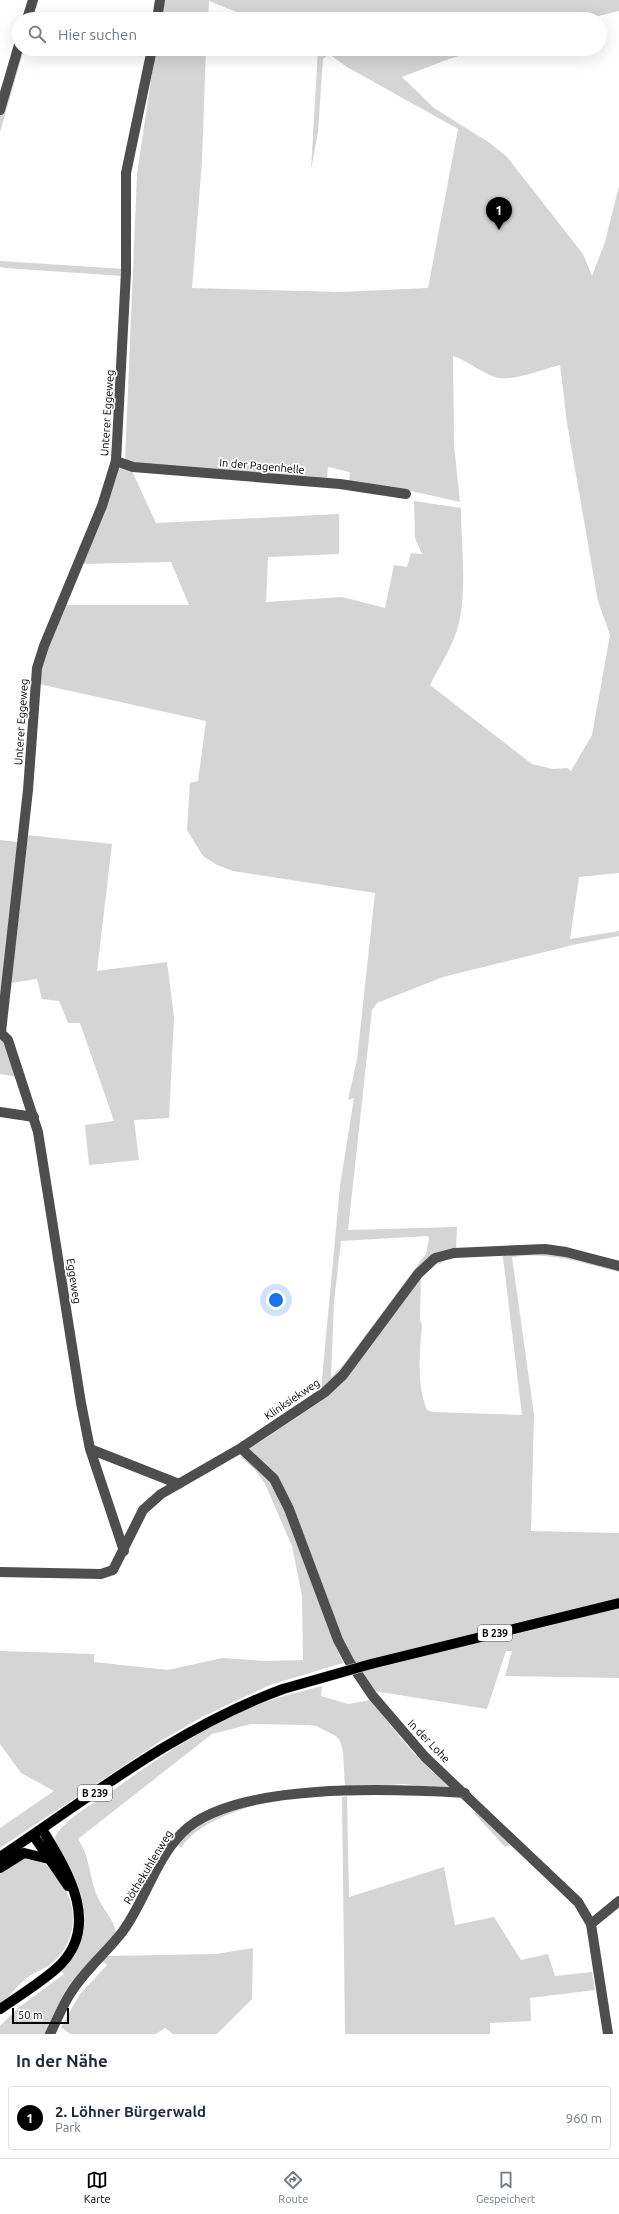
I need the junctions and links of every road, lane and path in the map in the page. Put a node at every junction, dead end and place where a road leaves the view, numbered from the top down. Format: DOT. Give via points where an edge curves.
graph roads {
  1 [pos="34,0"];
  2 [pos="160,0"];
  3 [pos="30,12"];
  4 [pos="158,12"];
  5 [pos="16,56"];
  6 [pos="151,56"];
  7 [pos="0,110"];
  8 [pos="116,461"];
  9 [pos="406,494"];
  10 [pos="0,1032"];
  11 [pos="0,1112"];
  12 [pos="34,1117"];
  13 [pos="619,1266"];
  14 [pos="241,1448"];
  15 [pos="90,1449"];
  16 [pos="179,1484"];
  17 [pos="124,1551"];
  18 [pos="0,1572"];
  19 [pos="619,1603"];
  20 [pos="465,1793"];
  21 [pos="42,1829"];
  22 [pos="33,1835"];
  23 [pos="0,1857"];
  24 [pos="49,1859"];
  25 [pos="0,1868"];
  26 [pos="77,1901"];
  27 [pos="619,1901"];
  28 [pos="591,1924"];
  29 [pos="23,1993"];
  30 [pos="0,2009"];
  31 [pos="0,2015"];
  32 [pos="50,2034"];
  33 [pos="608,2034"];
  1 -- 3 [label="street"];
  2 -- 4 [label="street"];
  5 -- 7 [label="street"];
  6 -- 8 [label="street, Unterer Eggeweg" via="126,174 126,272"];
  8 -- 9 [label="street, In der Pagenhelle" via="133,467 340,484"];
  8 -- 10 [label="street, Unterer Eggeweg" via="102,506 37,668 28,790"];
  10 -- 12 [label="street, Eggeweg" via="8,1040"];
  11 -- 12 [label="street"];
  12 -- 15 [label="street, Eggeweg"];
  13 -- 14 [label="street, Klinksiekweg" via="545,1249 454,1253 435,1258 418,1274 343,1375 325,1392"];
  14 -- 16 [label="street, Klinksiekweg"];
  14 -- 20 [label="street, In der Lohe" via="274,1479 290,1509 338,1640 349,1661 403,1733"];
  15 -- 16 [label="street"];
  15 -- 17 [label="street, Eggeweg"];
  16 -- 17 [label="street, Klinksiekweg" via="143,1510"];
  17 -- 18 [label="street, Klinksiekweg" via="113,1570 101,1574"];
  19 -- 21 [label="main road, B 239, bridge" via="371,1664 283,1689 233,1710 178,1739"];
  20 -- 28 [label="street, In der Lohe" via="578,1902"];
  20 -- 32 [label="street, Röthekuhlenweg" via="404,1789 283,1795 227,1806 192,1824 181,1834 167,1854 123,1931 72,1990"];
  21 -- 22 [label="main road, B 239"];
  21 -- 26 [label="main road" via="62,1861"];
  22 -- 23 [label="main road, B 239"];
  22 -- 24 [label="main road"];
  24 -- 25 [label="main road" via="24,1853"];
  24 -- 26 [label="main road"];
  26 -- 29 [label="main road" via="80,1924 73,1948 58,1967"];
  27 -- 28 [label="street"];
  28 -- 33 [label="street, In der Lohe"];
  29 -- 30 [label="main road"];
  29 -- 31 [label="main road"];
}
